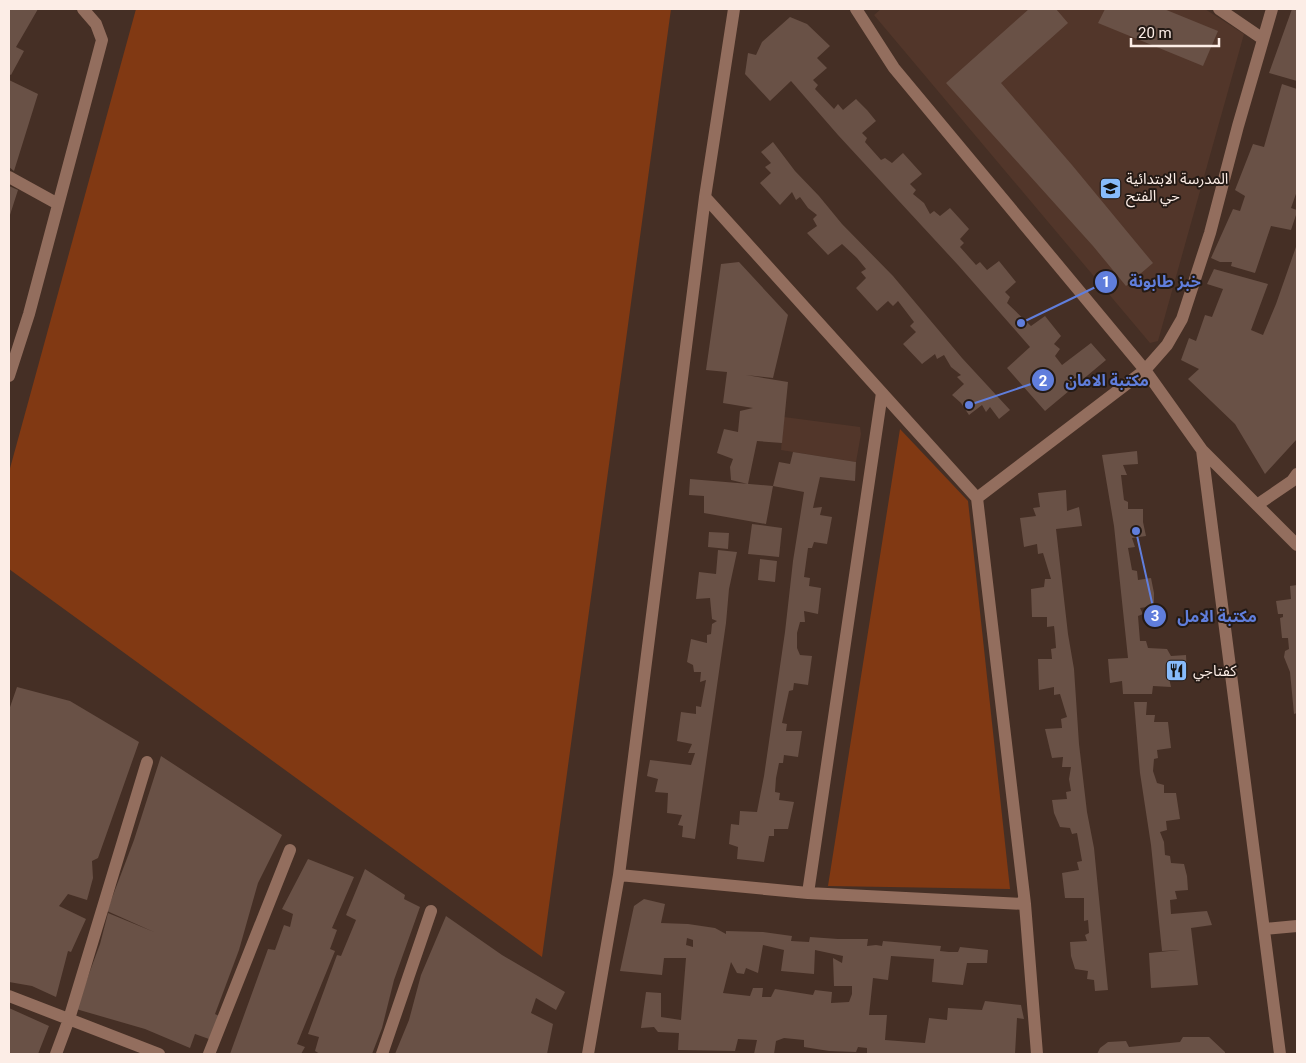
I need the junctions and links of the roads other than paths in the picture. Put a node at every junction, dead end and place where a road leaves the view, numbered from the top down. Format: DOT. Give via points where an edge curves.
graph roads {
  1 [pos="83,9"];
  2 [pos="734,9"];
  3 [pos="856,9"];
  4 [pos="1219,9"];
  5 [pos="1272,9"];
  6 [pos="1263,39"];
  7 [pos="9,177"];
  8 [pos="705,197"];
  9 [pos="58,204"];
  10 [pos="1146,370"];
  11 [pos="9,376"];
  12 [pos="882,392"];
  13 [pos="1202,450"];
  14 [pos="1297,474"];
  15 [pos="977,498"];
  16 [pos="1257,505"];
  17 [pos="1297,545"];
  18 [pos="147,762"];
  19 [pos="290,850"];
  20 [pos="619,875"];
  21 [pos="808,893"];
  22 [pos="1025,904"];
  23 [pos="431,911"];
  24 [pos="1297,926"];
  25 [pos="1264,929"];
  26 [pos="9,996"];
  27 [pos="69,1019"];
  28 [pos="56,1054"];
  29 [pos="159,1054"];
  30 [pos="209,1054"];
  31 [pos="382,1054"];
  32 [pos="588,1054"];
  33 [pos="1037,1054"];
  34 [pos="1280,1054"];
  1 -- 9 [label="street" via="96,24 102,40"];
  2 -- 8 [label="street"];
  3 -- 10 [label="street" via="904,82"];
  4 -- 6 [label="street"];
  5 -- 6 [label="street"];
  6 -- 10 [label="street" via="1210,233 1182,319 1167,345"];
  7 -- 9 [label="street"];
  8 -- 12 [label="street"];
  8 -- 20 [label="street"];
  9 -- 11 [label="street"];
  10 -- 13 [label="street"];
  10 -- 15 [label="street"];
  12 -- 15 [label="street"];
  12 -- 21 [label="street"];
  13 -- 16 [label="street"];
  13 -- 25 [label="street"];
  14 -- 16 [label="street"];
  15 -- 22 [label="street"];
  16 -- 17 [label="street"];
  18 -- 27 [label="street"];
  19 -- 30 [label="street"];
  20 -- 21 [label="street"];
  20 -- 32 [label="street"];
  21 -- 22 [label="street"];
  22 -- 33 [label="street"];
  23 -- 31 [label="street"];
  24 -- 25 [label="street"];
  25 -- 34 [label="street"];
  26 -- 27 [label="street"];
  27 -- 28 [label="street"];
  27 -- 29 [label="street"];
}
